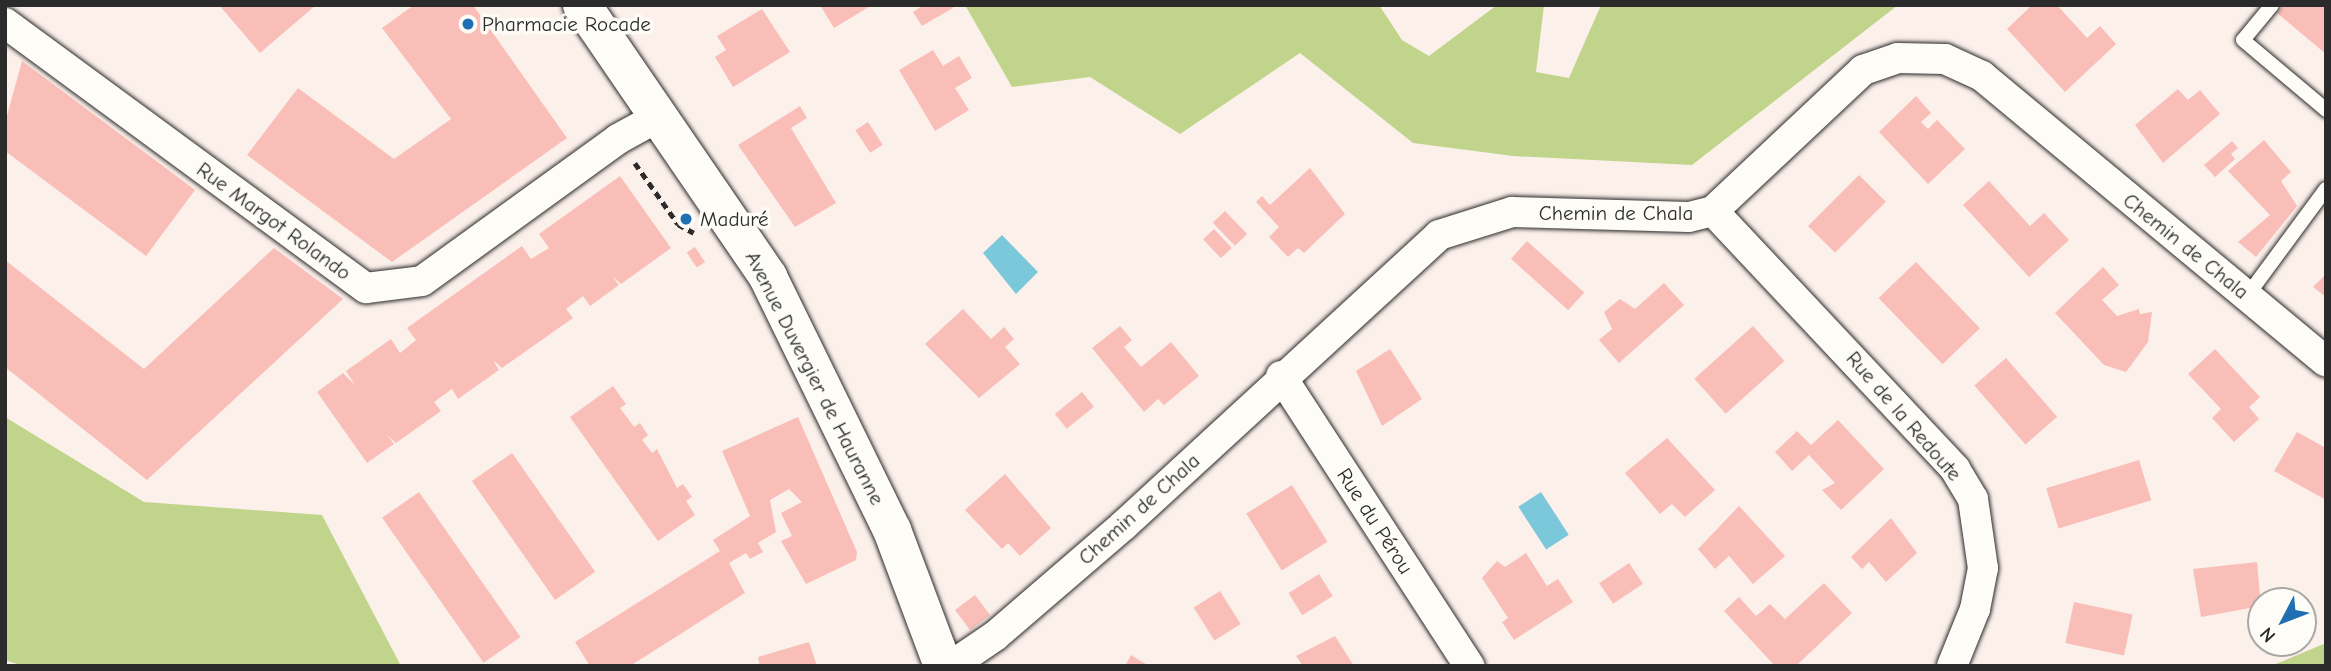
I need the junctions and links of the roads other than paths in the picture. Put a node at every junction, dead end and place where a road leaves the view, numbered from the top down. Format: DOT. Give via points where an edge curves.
graph roads {
  1 [pos="582,5"];
  2 [pos="2272,5"];
  3 [pos="5,23"];
  4 [pos="2326,110"];
  5 [pos="660,117"];
  6 [pos="2326,189"];
  7 [pos="1713,211"];
  8 [pos="2247,296"];
  9 [pos="2326,362"];
  10 [pos="1281,376"];
  11 [pos="943,666"];
  12 [pos="951,666"];
  13 [pos="1469,666"];
  14 [pos="1952,666"];
  1 -- 5 [label="main road, Avenue Duvergier de Hauranne"];
  2 -- 4 [label="lane" via="2243,40"];
  3 -- 5 [label="street, Rue Margot Rolando" via="366,288 422,281 618,139"];
  5 -- 11 [label="main road, Avenue Duvergier de Hauranne" via="768,277 803,344 892,530"];
  6 -- 8 [label="lane"];
  7 -- 8 [label="street, Chemin de Chala" via="1863,70 1898,58 1945,59 1982,76"];
  7 -- 10 [label="street, Chemin de Chala" via="1689,217 1513,212 1474,220 1439,235"];
  7 -- 14 [label="street, Rue de la Redoute" via="1946,459 1973,499 1983,568 1975,609"];
  8 -- 9 [label="street, Chemin de Chala"];
  10 -- 12 [label="street, Chemin de Chala" via="1124,525 995,636"];
  10 -- 13 [label="street, Rue du Pérou"];
}
